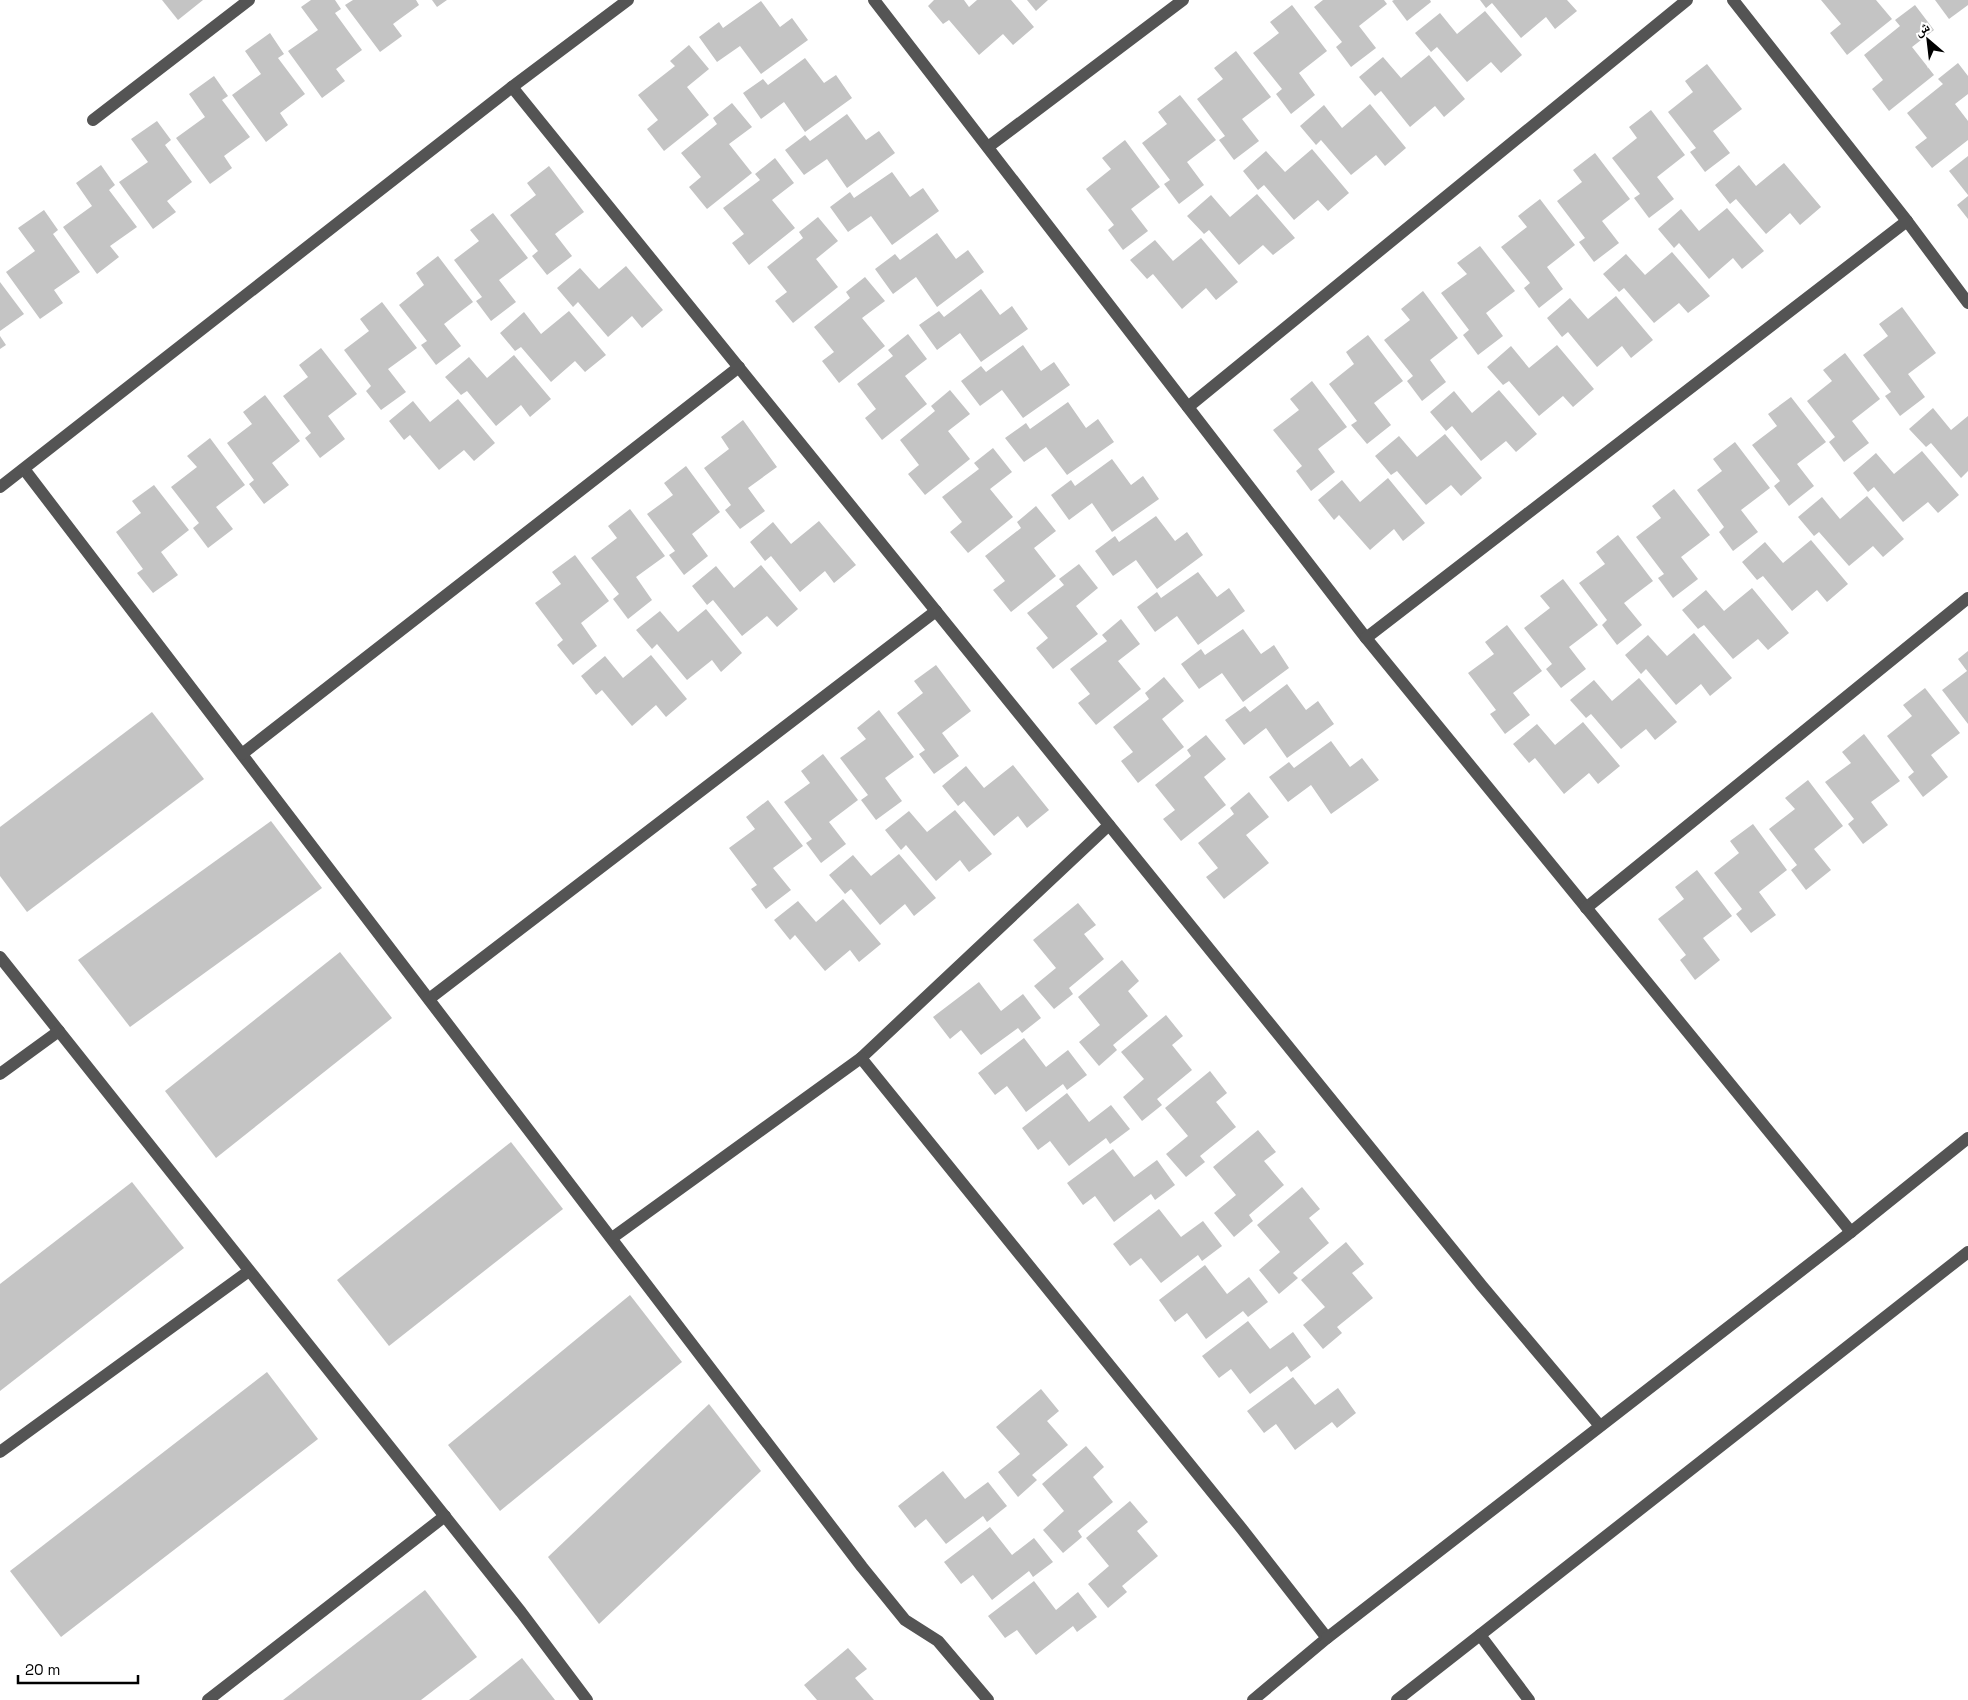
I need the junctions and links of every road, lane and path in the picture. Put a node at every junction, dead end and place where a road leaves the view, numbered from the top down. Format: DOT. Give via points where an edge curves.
graph roads {
  1 [pos="249,0"];
  2 [pos="628,0"];
  3 [pos="874,0"];
  4 [pos="1183,0"];
  5 [pos="1687,0"];
  6 [pos="1733,0"];
  7 [pos="512,87"];
  8 [pos="92,120"];
  9 [pos="988,147"];
  10 [pos="1907,221"];
  11 [pos="1968,303"];
  12 [pos="739,367"];
  13 [pos="1188,407"];
  14 [pos="24,469"];
  15 [pos="0,487"];
  16 [pos="1968,598"];
  17 [pos="936,611"];
  18 [pos="1366,638"];
  19 [pos="242,754"];
  20 [pos="1109,826"];
  21 [pos="1586,908"];
  22 [pos="0,957"];
  23 [pos="429,999"];
  24 [pos="59,1031"];
  25 [pos="861,1058"];
  26 [pos="0,1074"];
  27 [pos="1968,1138"];
  28 [pos="1851,1232"];
  29 [pos="612,1238"];
  30 [pos="1968,1252"];
  31 [pos="249,1271"];
  32 [pos="1600,1426"];
  33 [pos="0,1452"];
  34 [pos="445,1516"];
  35 [pos="1480,1635"];
  36 [pos="1326,1638"];
  37 [pos="208,1700"];
  38 [pos="587,1700"];
  39 [pos="988,1700"];
  40 [pos="1253,1700"];
  41 [pos="1397,1700"];
  42 [pos="1529,1700"];
  1 -- 8 [label="street"];
  2 -- 7 [label="street"];
  3 -- 9 [label="street"];
  4 -- 9 [label="street"];
  5 -- 13 [label="street"];
  6 -- 10 [label="street"];
  7 -- 12 [label="street"];
  7 -- 14 [label="street"];
  9 -- 13 [label="street"];
  10 -- 11 [label="street"];
  10 -- 18 [label="street"];
  12 -- 17 [label="street"];
  12 -- 19 [label="street"];
  13 -- 18 [label="street"];
  14 -- 15 [label="street"];
  14 -- 19 [label="street"];
  16 -- 21 [label="street"];
  17 -- 20 [label="street"];
  17 -- 23 [label="street"];
  18 -- 21 [label="street"];
  19 -- 23 [label="street"];
  20 -- 25 [label="street"];
  20 -- 32 [label="street" via="1482,1286"];
  21 -- 28 [label="street"];
  22 -- 24 [label="street"];
  23 -- 29 [label="street"];
  24 -- 26 [label="street"];
  24 -- 31 [label="street"];
  25 -- 29 [label="street"];
  25 -- 36 [label="street"];
  27 -- 28 [label="street"];
  28 -- 32 [label="street"];
  29 -- 39 [label="street" via="905,1620 938,1642"];
  30 -- 35 [label="street"];
  31 -- 33 [label="street"];
  31 -- 34 [label="street"];
  32 -- 36 [label="street"];
  34 -- 37 [label="street"];
  34 -- 38 [label="street"];
  35 -- 41 [label="street"];
  35 -- 42 [label="street"];
  36 -- 40 [label="street"];
}
